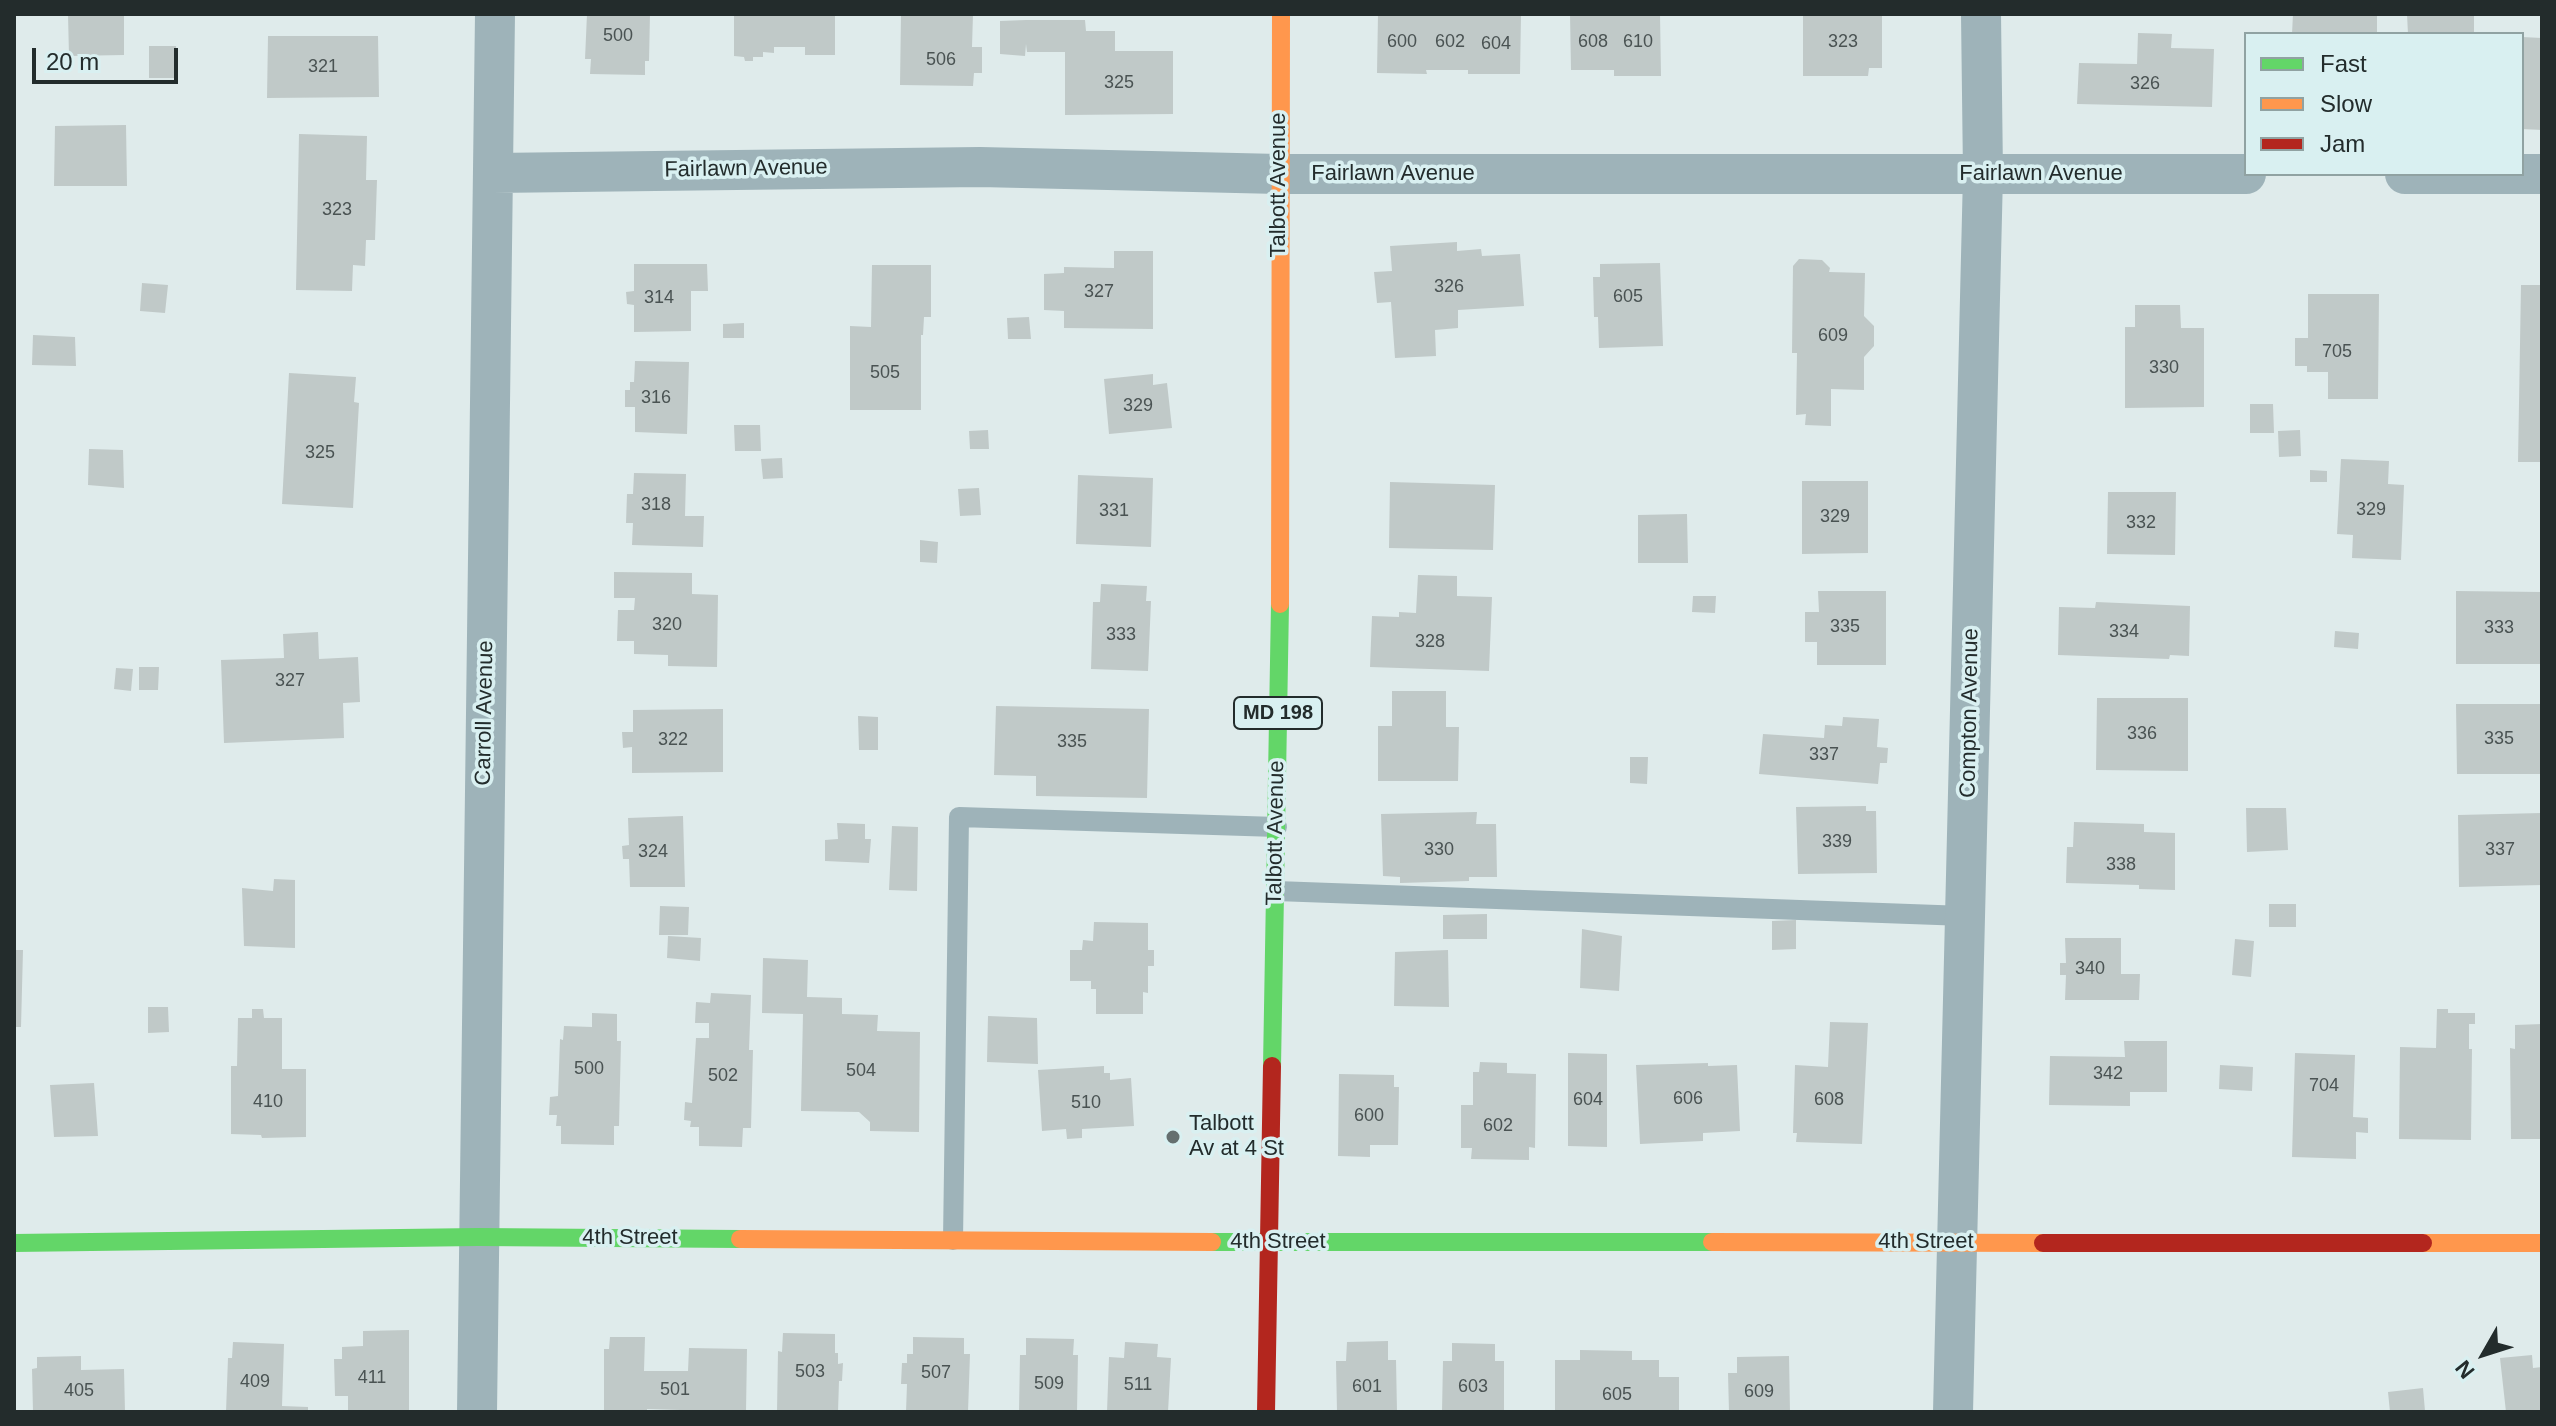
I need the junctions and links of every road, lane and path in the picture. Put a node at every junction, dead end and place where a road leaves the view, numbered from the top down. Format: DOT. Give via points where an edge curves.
graph roads {
  1 [pos="495,14"];
  2 [pos="1281,14"];
  3 [pos="1981,14"];
  4 [pos="493,173"];
  5 [pos="1279,174"];
  6 [pos="1983,174"];
  7 [pos="2244,174"];
  8 [pos="1277,827"];
  9 [pos="1276,891"];
  10 [pos="1965,916"];
  11 [pos="478,1237"];
  12 [pos="953,1240"];
  13 [pos="1268,1242"];
  14 [pos="1957,1242"];
  15 [pos="14,1243"];
  16 [pos="2542,1243"];
  17 [pos="477,1412"];
  18 [pos="1266,1412"];
  19 [pos="1953,1412"];
  1 -- 4 [label="street, Carroll Avenue"];
  2 -- 5 [label="street, Talbott Avenue / MD 198"];
  3 -- 6 [label="street, Compton Avenue"];
  4 -- 5 [label="street, Fairlawn Avenue" via="980,167"];
  4 -- 11 [label="street, Carroll Avenue"];
  5 -- 6 [label="street, Fairlawn Avenue"];
  5 -- 8 [label="street, Talbott Avenue / MD 198"];
  6 -- 7 [label="street, Fairlawn Avenue"];
  6 -- 10 [label="street, Compton Avenue"];
  8 -- 9 [label="street, Talbott Avenue / MD 198"];
  8 -- 12 [label="lane" via="959,817"];
  9 -- 10 [label="lane"];
  9 -- 13 [label="street, Talbott Avenue / MD 198"];
  10 -- 14 [label="street, Compton Avenue"];
  11 -- 12 [label="street, 4th Street"];
  11 -- 15 [label="street, 4th Street"];
  11 -- 17 [label="street, Carroll Avenue"];
  12 -- 13 [label="street, 4th Street"];
  13 -- 14 [label="street, 4th Street"];
  13 -- 18 [label="street, Talbott Avenue / MD 198"];
  14 -- 16 [label="street, 4th Street"];
  14 -- 19 [label="street, Compton Avenue"];
}
